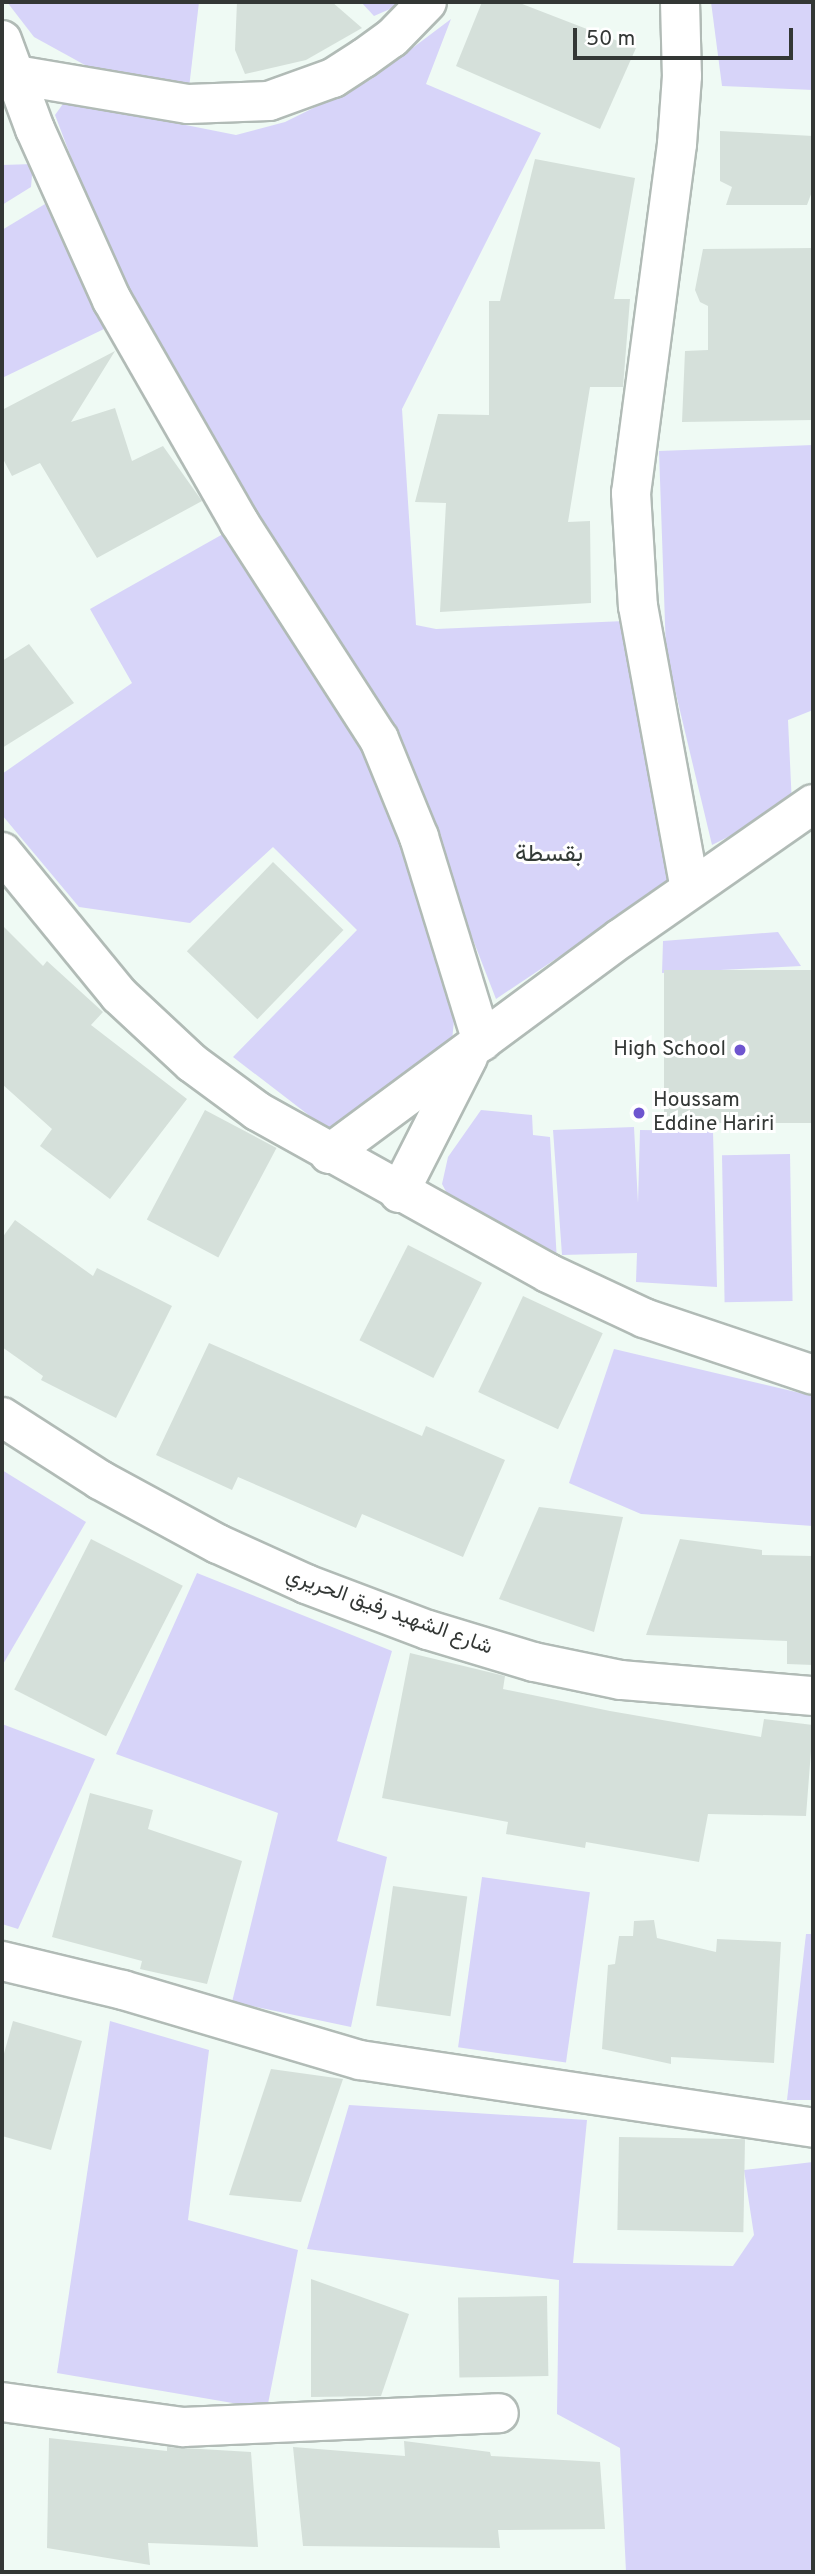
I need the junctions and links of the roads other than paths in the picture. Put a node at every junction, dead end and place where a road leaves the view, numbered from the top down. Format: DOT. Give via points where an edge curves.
graph roads {
  1 [pos="427,2"];
  2 [pos="680,2"];
  3 [pos="9,57"];
  4 [pos="813,804"];
  5 [pos="2,852"];
  6 [pos="690,888"];
  7 [pos="477,1047"];
  8 [pos="329,1154"];
  9 [pos="399,1192"];
  10 [pos="813,1375"];
  11 [pos="2,1417"];
  12 [pos="813,1696"];
  13 [pos="2,1961"];
  14 [pos="813,2128"];
  15 [pos="2,2402"];
  16 [pos="499,2413"];
  1 -- 3 [label="street" via="392,38 333,78 269,102 188,104"];
  2 -- 6 [label="street" via="682,76 677,144 631,493 638,606"];
  3 -- 7 [label="street" via="35,129 139,348 239,522 379,739 419,836"];
  4 -- 6 [label="street"];
  5 -- 8 [label="street" via="77,947 165,1040 222,1087"];
  6 -- 7 [label="street"];
  7 -- 8 [label="street"];
  7 -- 9 [label="street"];
  8 -- 9 [label="street"];
  9 -- 10 [label="street" via="548,1273 644,1318"];
  11 -- 12 [label="street, شارع الشهيد رفيق الحريري" via="100,1480 218,1544 306,1584 428,1630 621,1680"];
  13 -- 14 [label="street" via="123,1990 360,2060"];
  15 -- 16 [label="street" via="183,2427"];
}
